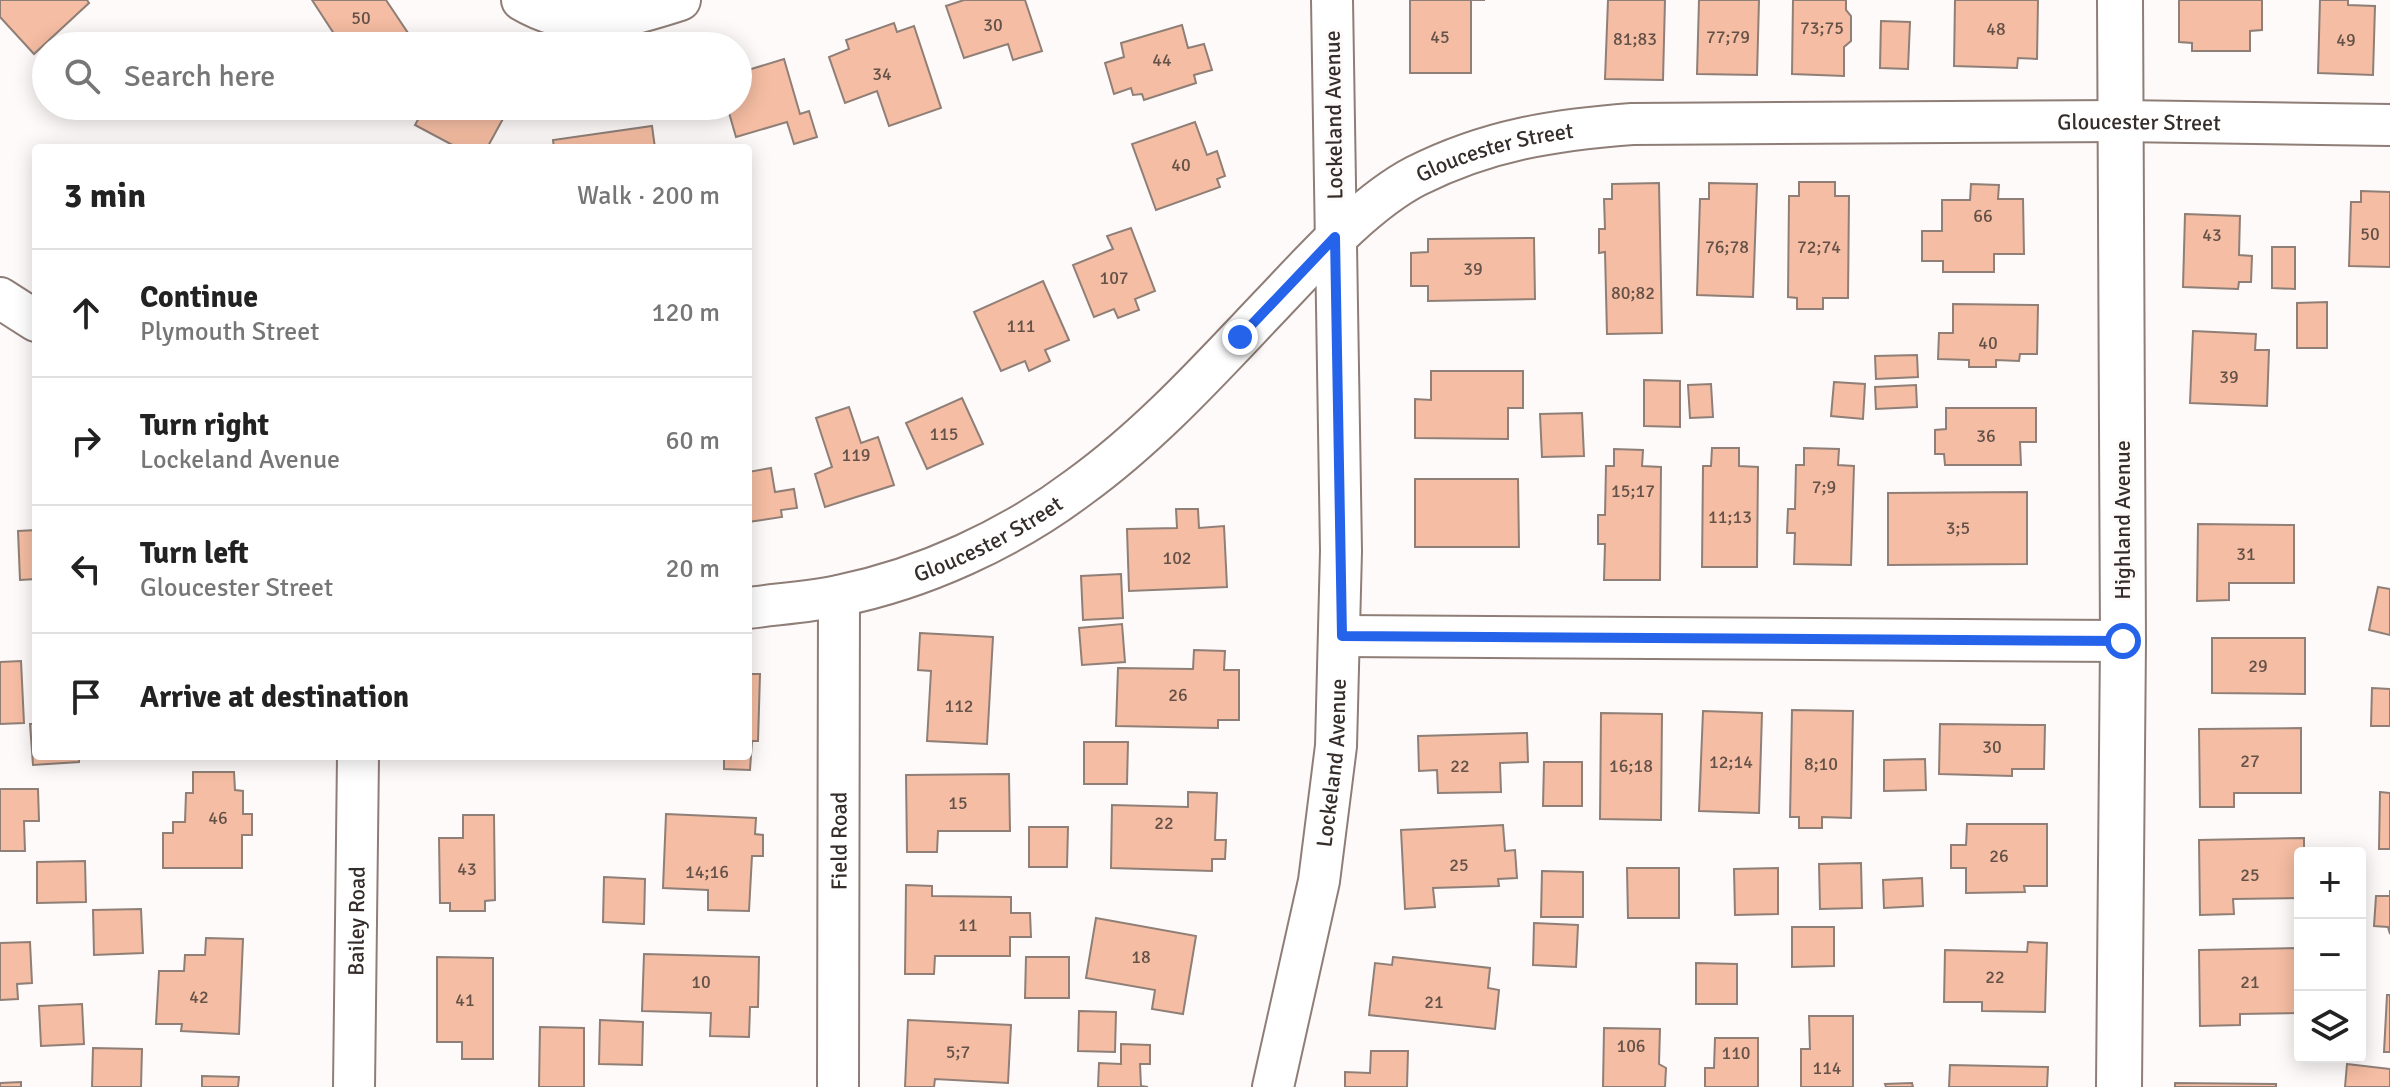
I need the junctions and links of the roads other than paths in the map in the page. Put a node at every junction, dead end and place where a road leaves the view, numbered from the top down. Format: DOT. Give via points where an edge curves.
graph roads {
  1 [pos="522,0"];
  2 [pos="680,0"];
  3 [pos="1332,0"];
  4 [pos="2120,0"];
  5 [pos="2121,121"];
  6 [pos="2390,125"];
  7 [pos="1335,237"];
  8 [pos="0,298"];
  9 [pos="32,318"];
  10 [pos="839,596"];
  11 [pos="752,607"];
  12 [pos="1342,636"];
  13 [pos="2123,641"];
  14 [pos="358,760"];
  15 [pos="354,1087"];
  16 [pos="838,1087"];
  17 [pos="1273,1087"];
  18 [pos="2119,1087"];
  1 -- 2 [label="street" via="560,19 602,20"];
  3 -- 7 [label="street, Lockeland Avenue"];
  4 -- 5 [label="street, Highland Avenue"];
  5 -- 6 [label="street, Gloucester Street"];
  5 -- 7 [label="street, Gloucester Street" via="1632,124 1552,130 1480,148 1413,178"];
  5 -- 13 [label="street, Highland Avenue"];
  7 -- 10 [label="street, Gloucester Street" via="1151,429 1078,488 1008,532 922,572"];
  7 -- 12 [label="street, Lockeland Avenue"];
  8 -- 9 [label="street"];
  10 -- 11 [label="street, Gloucester Street"];
  10 -- 16 [label="street, Field Road"];
  12 -- 13 [label="street"];
  12 -- 17 [label="street, Lockeland Avenue" via="1336,746 1319,881"];
  13 -- 18 [label="street, Highland Avenue"];
  14 -- 15 [label="street, Bailey Road"];
}
